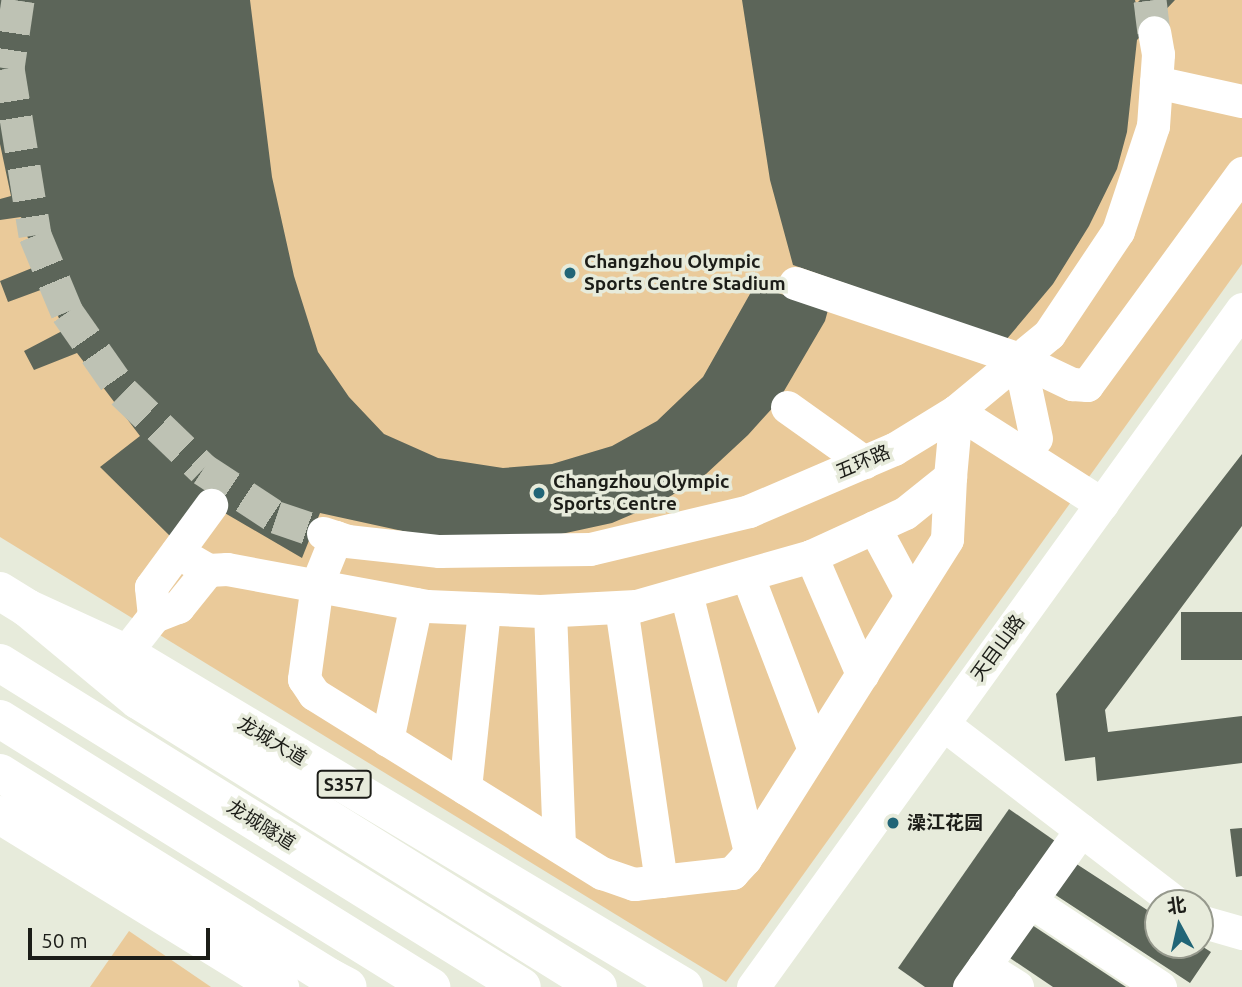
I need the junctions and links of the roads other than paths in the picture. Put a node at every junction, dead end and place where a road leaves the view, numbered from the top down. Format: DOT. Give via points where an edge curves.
graph roads {
  1 [pos="1154,32"];
  2 [pos="1156,82"];
  3 [pos="1242,101"];
  4 [pos="1242,173"];
  5 [pos="795,282"];
  6 [pos="1242,309"];
  7 [pos="1019,359"];
  8 [pos="964,404"];
  9 [pos="787,407"];
  10 [pos="1036,438"];
  11 [pos="864,462"];
  12 [pos="950,477"];
  13 [pos="1108,496"];
  14 [pos="211,505"];
  15 [pos="874,527"];
  16 [pos="177,552"];
  17 [pos="811,556"];
  18 [pos="208,570"];
  19 [pos="748,577"];
  20 [pos="317,584"];
  21 [pos="686,593"];
  22 [pos="911,596"];
  23 [pos="13,599"];
  24 [pos="416,604"];
  25 [pos="621,607"];
  26 [pos="484,609"];
  27 [pos="550,611"];
  28 [pos="154,616"];
  29 [pos="125,653"];
  30 [pos="0,663"];
  31 [pos="862,674"];
  32 [pos="0,719"];
  33 [pos="943,724"];
  34 [pos="387,740"];
  35 [pos="814,750"];
  36 [pos="0,773"];
  37 [pos="466,788"];
  38 [pos="0,815"];
  39 [pos="1081,830"];
  40 [pos="559,846"];
  41 [pos="750,851"];
  42 [pos="661,881"];
  43 [pos="1159,889"];
  44 [pos="1030,901"];
  45 [pos="1214,925"];
  46 [pos="1242,933"];
  47 [pos="977,976"];
  48 [pos="340,984"];
  49 [pos="280,987"];
  50 [pos="431,987"];
  51 [pos="522,987"];
  52 [pos="598,987"];
  53 [pos="684,987"];
  54 [pos="754,987"];
  55 [pos="1017,987"];
  56 [pos="1160,987"];
  1 -- 2 [label="street, 五环路"];
  2 -- 3 [label="street"];
  2 -- 7 [label="street, 五环路" via="1153,125 1118,231 1049,334"];
  4 -- 7 [label="street" via="1087,385 1072,384"];
  5 -- 7 [label="street"];
  6 -- 13 [label="street, 天目山路"];
  7 -- 8 [label="street, 五环路"];
  7 -- 10 [label="street"];
  8 -- 10 [label="street"];
  8 -- 11 [label="street, 五环路"];
  8 -- 12 [label="street"];
  8 -- 13 [label="street"];
  9 -- 11 [label="street"];
  10 -- 13 [label="street"];
  11 -- 20 [label="street, 五环路" via="749,511 590,549 439,551 329,535"];
  12 -- 15 [label="street" via="905,513"];
  12 -- 22 [label="street" via="947,539"];
  13 -- 33 [label="street, 天目山路"];
  14 -- 16 [label="street"];
  15 -- 17 [label="street"];
  15 -- 22 [label="street"];
  16 -- 18 [label="street"];
  16 -- 28 [label="street" via="151,587"];
  17 -- 19 [label="street"];
  17 -- 31 [label="street"];
  18 -- 20 [label="street"];
  18 -- 28 [label="street" via="178,607"];
  19 -- 21 [label="street"];
  19 -- 35 [label="street"];
  20 -- 24 [label="street"];
  20 -- 34 [label="street" via="304,679 314,694"];
  21 -- 25 [label="street"];
  21 -- 41 [label="street"];
  22 -- 31 [label="street"];
  23 -- 29 [label="main road, 龙城大道 / S357"];
  23 -- 52 [label="main road" via="138,700"];
  24 -- 26 [label="street"];
  24 -- 34 [label="street"];
  25 -- 27 [label="street"];
  25 -- 42 [label="street"];
  26 -- 27 [label="street"];
  26 -- 37 [label="street"];
  27 -- 40 [label="street"];
  28 -- 29 [label="street"];
  29 -- 53 [label="main road, 龙城大道 / S357"];
  30 -- 51 [label="main road, 龙城隧道"];
  31 -- 35 [label="street"];
  32 -- 50 [label="main road"];
  33 -- 39 [label="street"];
  33 -- 54 [label="street, 天目山路"];
  34 -- 37 [label="street"];
  35 -- 41 [label="street"];
  36 -- 48 [label="main road"];
  37 -- 40 [label="street"];
  38 -- 49 [label="main road"];
  39 -- 43 [label="street"];
  39 -- 44 [label="street"];
  40 -- 42 [label="street" via="602,873 634,884"];
  41 -- 42 [label="street" via="732,873"];
  44 -- 47 [label="street"];
  44 -- 56 [label="street"];
  45 -- 46 [label="street"];
  47 -- 55 [label="street"];
}
